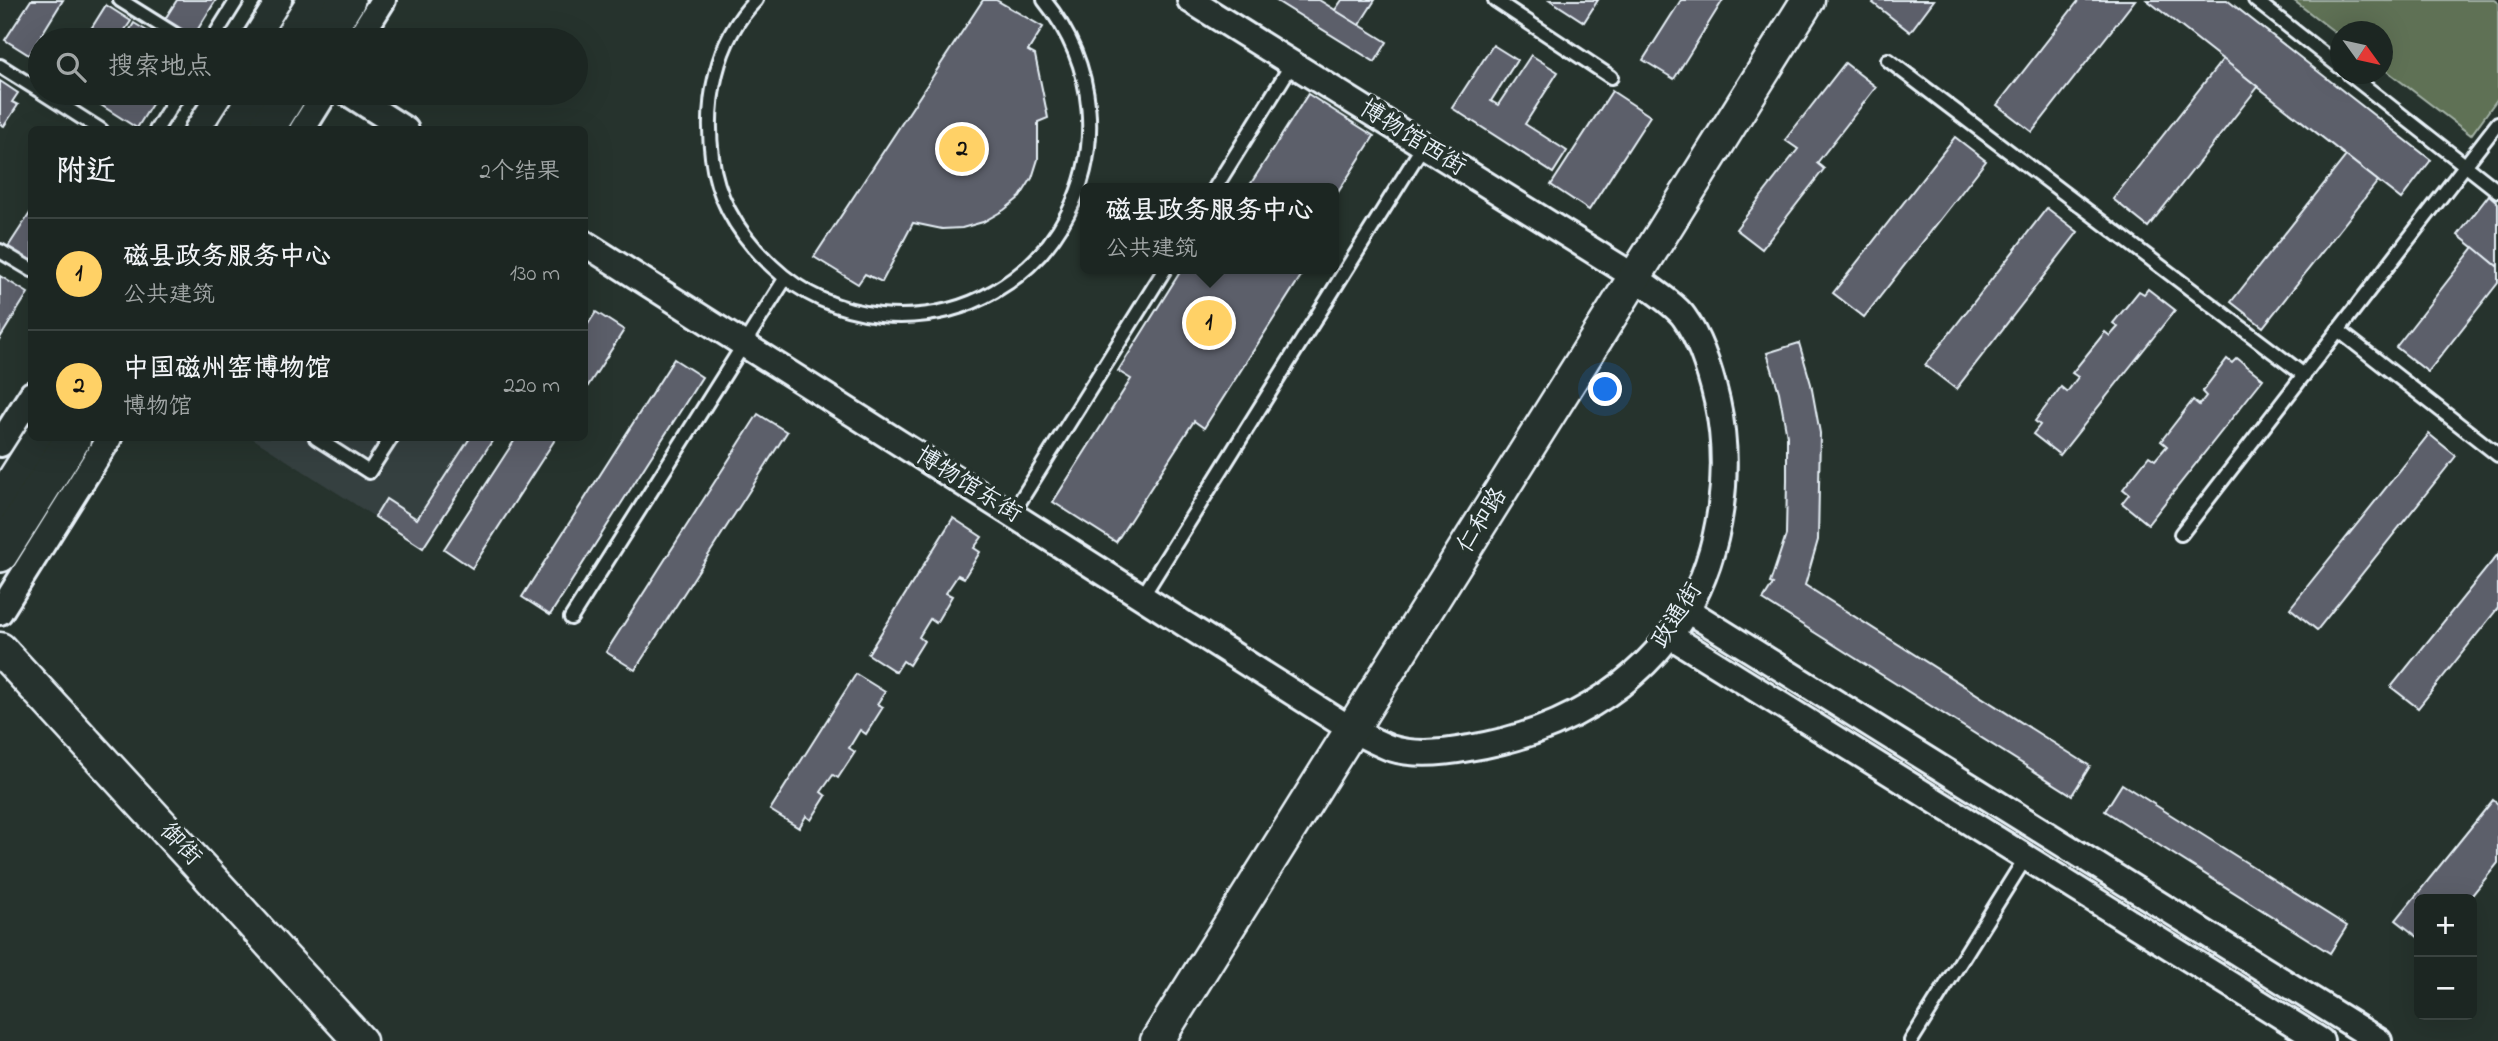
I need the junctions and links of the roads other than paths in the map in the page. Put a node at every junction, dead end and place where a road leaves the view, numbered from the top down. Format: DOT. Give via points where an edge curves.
graph roads {
  1 [pos="120,0"];
  2 [pos="237,0"];
  3 [pos="279,0"];
  4 [pos="316,0"];
  5 [pos="347,0"];
  6 [pos="383,0"];
  7 [pos="756,0"];
  8 [pos="1044,0"];
  9 [pos="1190,0"];
  10 [pos="1495,0"];
  11 [pos="1808,0"];
  12 [pos="2255,0"];
  13 [pos="165,28"];
  14 [pos="220,28"];
  15 [pos="262,28"];
  16 [pos="298,28"];
  17 [pos="330,28"];
  18 [pos="366,28"];
  19 [pos="2330,59"];
  20 [pos="1888,60"];
  21 [pos="1292,64"];
  22 [pos="0,66"];
  23 [pos="1611,77"];
  24 [pos="28,84"];
  25 [pos="2362,84"];
  26 [pos="62,105"];
  27 [pos="172,105"];
  28 [pos="214,105"];
  29 [pos="251,105"];
  30 [pos="282,105"];
  31 [pos="318,105"];
  32 [pos="367,105"];
  33 [pos="2498,123"];
  34 [pos="95,126"];
  35 [pos="158,126"];
  36 [pos="200,126"];
  37 [pos="237,126"];
  38 [pos="268,126"];
  39 [pos="304,126"];
  40 [pos="400,126"];
  41 [pos="1423,146"];
  42 [pos="2466,165"];
  43 [pos="1080,183"];
  44 [pos="1218,183"];
  45 [pos="1080,184"];
  46 [pos="2498,191"];
  47 [pos="588,246"];
  48 [pos="0,250"];
  49 [pos="28,268"];
  50 [pos="1162,274"];
  51 [pos="1635,277"];
  52 [pos="785,279"];
  53 [pos="2338,330"];
  54 [pos="745,345"];
  55 [pos="2304,375"];
  56 [pos="28,400"];
  57 [pos="40,441"];
  58 [pos="71,441"];
  59 [pos="108,441"];
  60 [pos="321,441"];
  61 [pos="389,441"];
  62 [pos="0,444"];
  63 [pos="2498,455"];
  64 [pos="0,504"];
  65 [pos="1012,514"];
  66 [pos="2180,534"];
  67 [pos="0,554"];
  68 [pos="1142,597"];
  69 [pos="1687,610"];
  70 [pos="0,612"];
  71 [pos="571,618"];
  72 [pos="1669,635"];
  73 [pos="0,649"];
  74 [pos="1352,730"];
  75 [pos="2026,857"];
  76 [pos="360,1041"];
  77 [pos="1157,1041"];
  78 [pos="1911,1041"];
  79 [pos="2321,1041"];
  80 [pos="2379,1041"];
  1 -- 13 [label="lane"];
  2 -- 14 [label="lane"];
  3 -- 15 [label="street"];
  4 -- 16 [label="main road"];
  5 -- 17 [label="main road"];
  6 -- 18 [label="street"];
  7 -- 52 [label="lane" via="726,44 712,85 708,129 714,172 729,213 754,249"];
  8 -- 43 [label="lane" via="1078,56 1089,102 1087,160"];
  9 -- 21 [label="street, 博物馆西街"];
  10 -- 23 [label="lane"];
  11 -- 51 [label="street, 仁和路"];
  12 -- 19 [label="lane"];
  20 -- 55 [label="lane"];
  21 -- 41 [label="street, 博物馆西街"];
  21 -- 44 [label="lane"];
  22 -- 24 [label="lane"];
  25 -- 42 [label="lane"];
  26 -- 34 [label="lane"];
  27 -- 35 [label="lane"];
  28 -- 36 [label="street"];
  29 -- 37 [label="main road"];
  30 -- 38 [label="main road"];
  31 -- 39 [label="street"];
  32 -- 40 [label="street"];
  33 -- 42 [label="lane"];
  41 -- 51 [label="street, 博物馆西街"];
  41 -- 68 [label="lane"];
  42 -- 46 [label="lane"];
  42 -- 53 [label="lane"];
  45 -- 52 [label="lane" via="1068,215 1040,253 985,296 963,305 918,315 848,310"];
  47 -- 54 [label="street, 博物馆东街"];
  48 -- 49 [label="lane"];
  50 -- 65 [label="lane"];
  51 -- 69 [label="street, 政通街" via="1684,316 1710,371 1723,426 1724,477 1716,531 1706,570"];
  51 -- 74 [label="street, 仁和路"];
  52 -- 54 [label="lane"];
  53 -- 55 [label="lane"];
  53 -- 63 [label="lane"];
  54 -- 65 [label="street, 博物馆东街"];
  54 -- 71 [label="lane"];
  55 -- 66 [label="lane"];
  56 -- 62 [label="street"];
  57 -- 64 [label="main road"];
  58 -- 67 [label="main road"];
  59 -- 70 [label="street"];
  60 -- 61 [label="lane" via="369,472"];
  65 -- 68 [label="street, 博物馆东街"];
  68 -- 74 [label="street, 博物馆东街"];
  69 -- 72 [label="street, 政通街"];
  69 -- 80 [label="street"];
  72 -- 74 [label="street, 政通街" via="1635,673 1592,705 1548,728 1506,742 1430,753 1392,748"];
  72 -- 75 [label="street"];
  73 -- 76 [label="street, 御街"];
  74 -- 77 [label="street, 仁和路"];
  75 -- 78 [label="lane"];
  75 -- 79 [label="street"];
}
